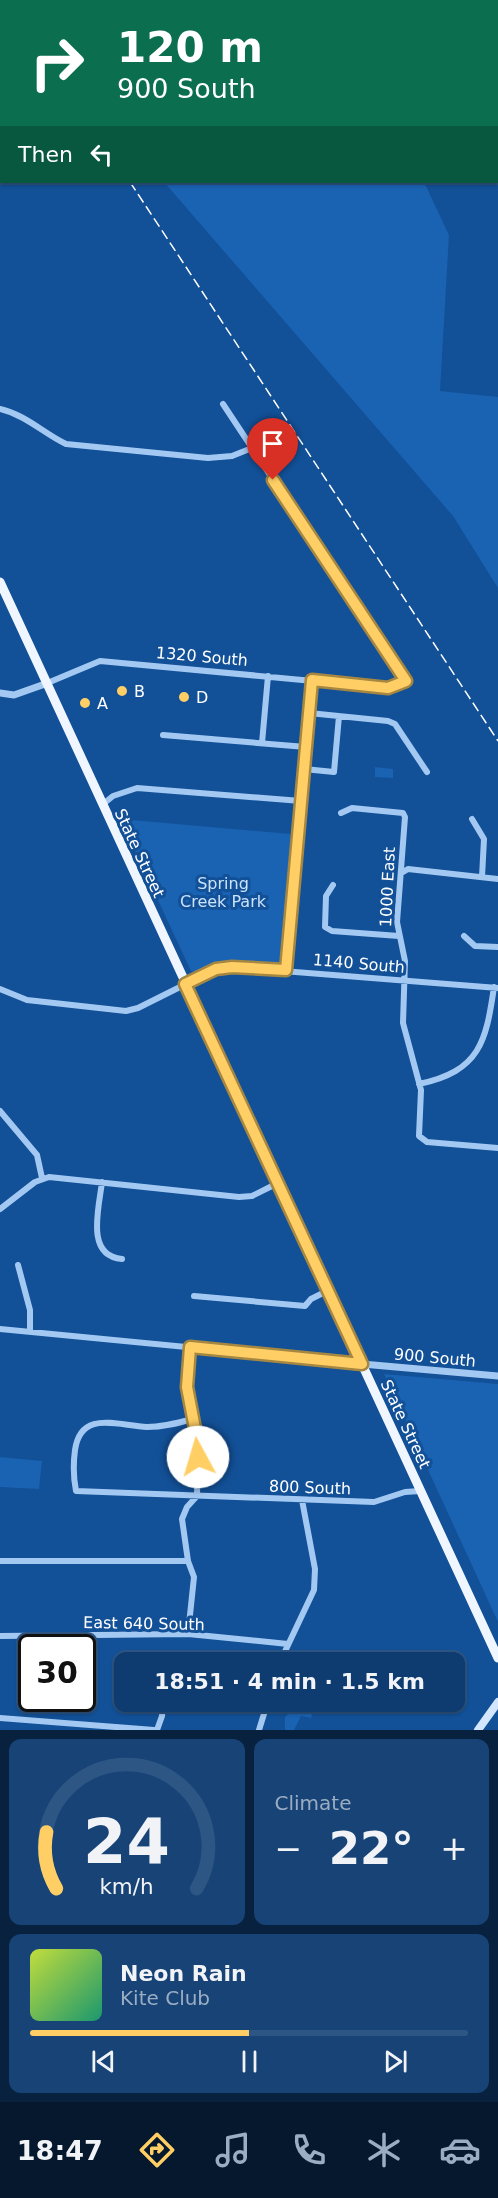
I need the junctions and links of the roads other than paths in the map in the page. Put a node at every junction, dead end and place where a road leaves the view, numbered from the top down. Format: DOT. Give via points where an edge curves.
graph roads {
  1 [pos="223,404"];
  2 [pos="0,409"];
  3 [pos="252,448"];
  4 [pos="0,582"];
  5 [pos="268,676"];
  6 [pos="312,680"];
  7 [pos="45,684"];
  8 [pos="0,693"];
  9 [pos="309,713"];
  10 [pos="339,716"];
  11 [pos="163,735"];
  12 [pos="262,743"];
  13 [pos="306,747"];
  14 [pos="304,769"];
  15 [pos="427,772"];
  16 [pos="301,801"];
  17 [pos="102,805"];
  18 [pos="340,813"];
  19 [pos="472,819"];
  20 [pos="403,872"];
  21 [pos="482,877"];
  22 [pos="498,879"];
  23 [pos="333,885"];
  24 [pos="399,936"];
  25 [pos="464,936"];
  26 [pos="498,947"];
  27 [pos="286,970"];
  28 [pos="404,980"];
  29 [pos="185,984"];
  30 [pos="496,988"];
  31 [pos="0,989"];
  32 [pos="419,1084"];
  33 [pos="0,1111"];
  34 [pos="498,1148"];
  35 [pos="42,1178"];
  36 [pos="102,1182"];
  37 [pos="276,1184"];
  38 [pos="0,1209"];
  39 [pos="122,1259"];
  40 [pos="18,1265"];
  41 [pos="327,1291"];
  42 [pos="194,1296"];
  43 [pos="0,1329"];
  44 [pos="30,1332"];
  45 [pos="190,1347"];
  46 [pos="362,1364"];
  47 [pos="498,1376"];
  48 [pos="194,1419"];
  49 [pos="420,1491"];
  50 [pos="198,1496"];
  51 [pos="302,1500"];
  52 [pos="0,1560"];
  53 [pos="188,1561"];
  54 [pos="188,1634"];
  55 [pos="0,1636"];
  56 [pos="288,1644"];
  57 [pos="284,1652"];
  58 [pos="498,1658"];
  59 [pos="498,1702"];
  60 [pos="162,1712"];
  61 [pos="265,1712"];
  62 [pos="0,1718"];
  63 [pos="155,1730"];
  64 [pos="259,1730"];
  65 [pos="478,1730"];
  1 -- 3 [label="street"];
  2 -- 3 [label="street" via="25,417 48,436 66,444 208,458 232,456"];
  3 -- 6 [label="street, 1320 South" via="406,681 388,688"];
  4 -- 7 [label="main road, State Street"];
  5 -- 6 [label="street, 1320 South"];
  5 -- 7 [label="street, 1320 South" via="100,661"];
  5 -- 12 [label="street"];
  6 -- 9 [label="street"];
  7 -- 8 [label="street, 1320 South" via="14,694"];
  7 -- 17 [label="main road, State Street"];
  9 -- 10 [label="street"];
  9 -- 13 [label="street"];
  10 -- 14 [label="street" via="334,772"];
  10 -- 15 [label="street" via="396,724"];
  11 -- 12 [label="street"];
  12 -- 13 [label="street"];
  13 -- 14 [label="street"];
  14 -- 16 [label="street"];
  16 -- 17 [label="street" via="137,788 113,796"];
  16 -- 27 [label="street"];
  17 -- 29 [label="main road, State Street"];
  18 -- 20 [label="street, 1000 East" via="352,808 404,815"];
  19 -- 21 [label="street" via="484,839"];
  20 -- 21 [label="street" via="408,869"];
  20 -- 24 [label="street, 1000 East"];
  21 -- 22 [label="street"];
  23 -- 24 [label="street" via="326,896 325,927 332,931"];
  24 -- 28 [label="street, 1000 East" via="404,953"];
  25 -- 26 [label="street" via="475,946"];
  27 -- 28 [label="street, 1140 South"];
  27 -- 29 [label="street, 1140 South" via="216,969"];
  28 -- 30 [label="street, 1140 South"];
  28 -- 32 [label="street, 1000 East" via="403,1023"];
  29 -- 31 [label="street, 1140 South" via="126,1011 27,1000"];
  29 -- 37 [label="main road, State Street"];
  30 -- 32 [label="street" via="480,1049 464,1067"];
  32 -- 34 [label="street, 1000 East" via="418,1136 427,1142"];
  33 -- 35 [label="street" via="37,1155"];
  35 -- 36 [label="street"];
  35 -- 38 [label="street"];
  36 -- 37 [label="street" via="239,1197 252,1196"];
  36 -- 39 [label="street" via="97,1240 111,1258"];
  37 -- 41 [label="main road, State Street"];
  40 -- 44 [label="street" via="30,1310"];
  41 -- 42 [label="street" via="305,1306"];
  41 -- 46 [label="main road, State Street"];
  43 -- 44 [label="street, 900 South"];
  44 -- 45 [label="street, 900 South"];
  45 -- 46 [label="street, 900 South"];
  45 -- 48 [label="street" via="187,1387"];
  46 -- 47 [label="street, 900 South"];
  46 -- 49 [label="main road, State Street"];
  48 -- 50 [label="street"];
  48 -- 50 [label="street, 800 South" via="159,1427 94,1423 77,1437 72,1474 76,1491"];
  49 -- 51 [label="street, 800 South" via="374,1502"];
  49 -- 58 [label="main road, State Street"];
  50 -- 51 [label="street, 800 South"];
  50 -- 53 [label="street" via="187,1507 182,1521"];
  51 -- 56 [label="street" via="316,1580 312,1600"];
  52 -- 53 [label="street"];
  53 -- 54 [label="street" via="194,1576"];
  54 -- 55 [label="street, East 640 South"];
  54 -- 56 [label="street, East 640 South"];
  56 -- 57 [label="street"];
  59 -- 65 [label="main road"];
  60 -- 63 [label="street"];
  61 -- 64 [label="street"];
  62 -- 63 [label="street"];
}
